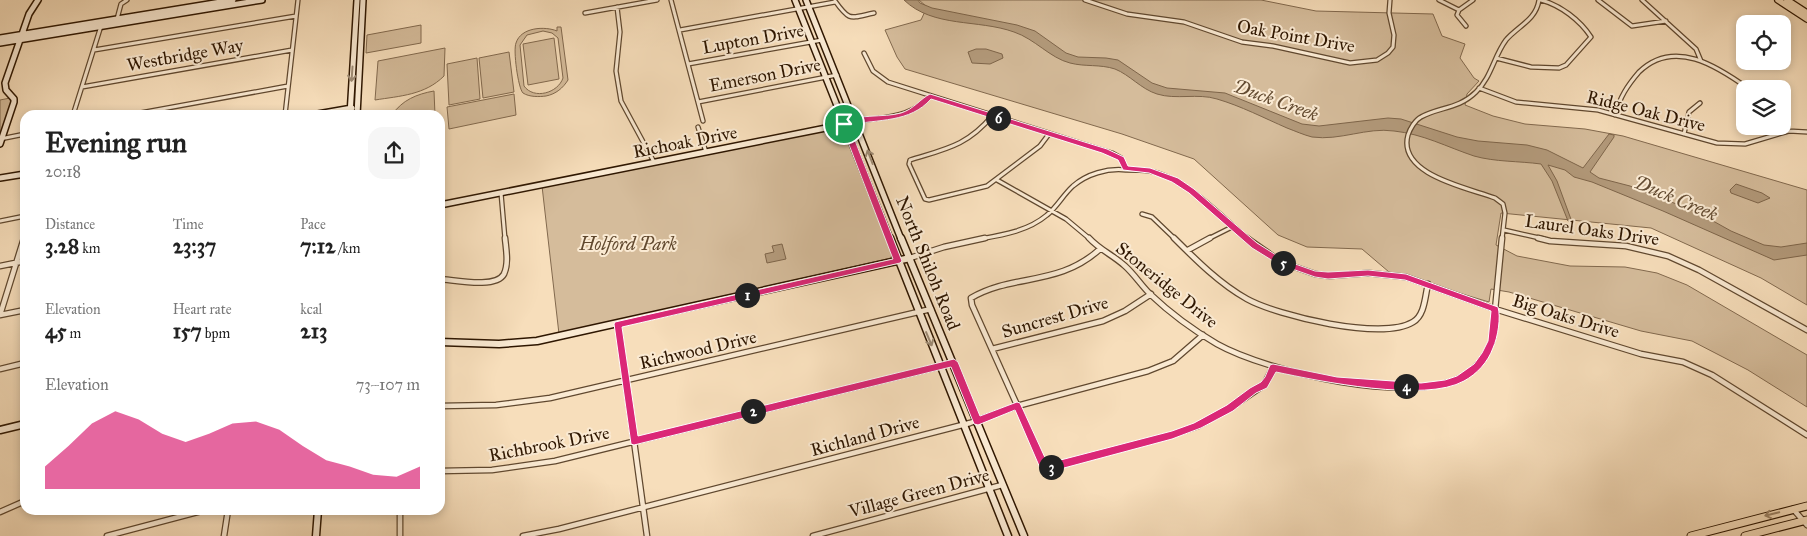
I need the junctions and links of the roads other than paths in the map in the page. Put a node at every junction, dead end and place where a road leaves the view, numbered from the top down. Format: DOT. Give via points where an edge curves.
graph roads {
  1 [pos="38,0"];
  2 [pos="127,0"];
  3 [pos="233,0"];
  4 [pos="262,0"];
  5 [pos="298,0"];
  6 [pos="357,0"];
  7 [pos="363,0"];
  8 [pos="658,0"];
  9 [pos="671,0"];
  10 [pos="795,0"];
  11 [pos="806,0"];
  12 [pos="1085,0"];
  13 [pos="1389,0"];
  14 [pos="1440,0"];
  15 [pos="1473,0"];
  16 [pos="1540,0"];
  17 [pos="1598,0"];
  18 [pos="1642,0"];
  19 [pos="1778,0"];
  20 [pos="1787,0"];
  21 [pos="833,1"];
  22 [pos="617,7"];
  23 [pos="809,7"];
  24 [pos="799,8"];
  25 [pos="1459,10"];
  26 [pos="585,13"];
  27 [pos="874,13"];
  28 [pos="1807,13"];
  29 [pos="296,16"];
  30 [pos="117,19"];
  31 [pos="1807,19"];
  32 [pos="1666,22"];
  33 [pos="102,24"];
  34 [pos="1466,26"];
  35 [pos="680,30"];
  36 [pos="21,37"];
  37 [pos="0,38"];
  38 [pos="358,40"];
  39 [pos="822,40"];
  40 [pos="812,42"];
  41 [pos="0,43"];
  42 [pos="360,46"];
  43 [pos="354,47"];
  44 [pos="94,50"];
  45 [pos="292,50"];
  46 [pos="864,53"];
  47 [pos="1496,58"];
  48 [pos="1700,61"];
  49 [pos="688,64"];
  50 [pos="837,75"];
  51 [pos="826,77"];
  52 [pos="1737,80"];
  53 [pos="288,86"];
  54 [pos="82,87"];
  55 [pos="1479,88"];
  56 [pos="930,96"];
  57 [pos="698,102"];
  58 [pos="1700,103"];
  59 [pos="357,107"];
  60 [pos="350,108"];
  61 [pos="75,110"];
  62 [pos="156,110"];
  63 [pos="286,110"];
  64 [pos="339,110"];
  65 [pos="1615,114"];
  66 [pos="992,116"];
  67 [pos="703,121"];
  68 [pos="856,122"];
  69 [pos="844,124"];
  70 [pos="698,127"];
  71 [pos="1791,132"];
  72 [pos="1807,132"];
  73 [pos="1050,134"];
  74 [pos="1684,134"];
  75 [pos="20,135"];
  76 [pos="1779,135"];
  77 [pos="0,141"];
  78 [pos="1407,146"];
  79 [pos="706,152"];
  80 [pos="654,162"];
  81 [pos="1125,168"];
  82 [pos="20,175"];
  83 [pos="0,178"];
  84 [pos="878,178"];
  85 [pos="997,180"];
  86 [pos="866,181"];
  87 [pos="501,193"];
  88 [pos="929,200"];
  89 [pos="445,204"];
  90 [pos="1051,211"];
  91 [pos="1142,214"];
  92 [pos="20,217"];
  93 [pos="0,221"];
  94 [pos="1232,227"];
  95 [pos="1504,230"];
  96 [pos="1100,249"];
  97 [pos="1188,250"];
  98 [pos="20,252"];
  99 [pos="910,258"];
  100 [pos="898,261"];
  101 [pos="17,262"];
  102 [pos="20,262"];
  103 [pos="0,266"];
  104 [pos="445,279"];
  105 [pos="1428,284"];
  106 [pos="1151,294"];
  107 [pos="931,309"];
  108 [pos="1495,309"];
  109 [pos="20,311"];
  110 [pos="918,312"];
  111 [pos="0,315"];
  112 [pos="618,324"];
  113 [pos="1807,330"];
  114 [pos="1203,335"];
  115 [pos="445,342"];
  116 [pos="992,349"];
  117 [pos="954,362"];
  118 [pos="20,364"];
  119 [pos="940,366"];
  120 [pos="1273,367"];
  121 [pos="0,369"];
  122 [pos="626,381"];
  123 [pos="445,406"];
  124 [pos="1017,406"];
  125 [pos="978,421"];
  126 [pos="964,424"];
  127 [pos="20,425"];
  128 [pos="0,430"];
  129 [pos="1807,435"];
  130 [pos="634,441"];
  131 [pos="445,470"];
  132 [pos="1002,485"];
  133 [pos="988,489"];
  134 [pos="20,503"];
  135 [pos="1807,506"];
  136 [pos="643,508"];
  137 [pos="1793,509"];
  138 [pos="0,512"];
  139 [pos="186,515"];
  140 [pos="227,515"];
  141 [pos="318,515"];
  142 [pos="400,515"];
  143 [pos="1806,522"];
  144 [pos="1705,534"];
  145 [pos="107,536"];
  146 [pos="224,536"];
  147 [pos="316,536"];
  148 [pos="400,536"];
  149 [pos="524,536"];
  150 [pos="647,536"];
  151 [pos="813,536"];
  152 [pos="1008,536"];
  153 [pos="1024,536"];
  154 [pos="1691,536"];
  155 [pos="1745,536"];
  1 -- 36 [label="main road" via="29,13"];
  2 -- 30 [label="street" via="121,4"];
  3 -- 30 [label="main road"];
  4 -- 33 [label="main road"];
  5 -- 29 [label="street"];
  6 -- 38 [label="main road"];
  7 -- 38 [label="main road"];
  8 -- 22 [label="street"];
  9 -- 35 [label="street"];
  10 -- 24 [label="main road, North Shiloh Road"];
  11 -- 23 [label="main road, North Shiloh Road"];
  12 -- 13 [label="street, Oak Point Drive" via="1122,14 1184,22 1252,45 1267,45 1328,59 1368,62 1381,58 1394,45 1387,6"];
  14 -- 25 [label="street"];
  15 -- 25 [label="street"];
  16 -- 47 [label="street" via="1537,11 1508,39"];
  16 -- 47 [label="street" via="1554,4 1586,30 1590,37 1587,45 1566,66 1559,68 1523,65"];
  17 -- 32 [label="street" via="1632,26"];
  18 -- 32 [label="street"];
  19 -- 31 [label="main road"];
  20 -- 28 [label="main road"];
  21 -- 23 [label="street"];
  21 -- 27 [label="street" via="851,18"];
  22 -- 26 [label="street"];
  22 -- 80 [label="street" via="620,32 616,71 621,101"];
  23 -- 24 [label="street"];
  23 -- 39 [label="main road, North Shiloh Road"];
  24 -- 35 [label="street"];
  24 -- 40 [label="main road, North Shiloh Road"];
  25 -- 34 [label="street" via="1457,15"];
  29 -- 44 [label="street"];
  29 -- 45 [label="street"];
  30 -- 33 [label="main road"];
  32 -- 48 [label="street" via="1696,50"];
  33 -- 36 [label="main road"];
  33 -- 44 [label="street"];
  35 -- 49 [label="street"];
  36 -- 37 [label="main road"];
  36 -- 41 [label="main road"];
  36 -- 77 [label="main road" via="5,83 14,102"];
  38 -- 42 [label="main road"];
  38 -- 43 [label="main road"];
  39 -- 40 [label="street, Lupton Drive"];
  39 -- 50 [label="main road, North Shiloh Road"];
  40 -- 49 [label="street, Lupton Drive"];
  40 -- 51 [label="main road, North Shiloh Road"];
  42 -- 43 [label="main road"];
  42 -- 59 [label="main road"];
  43 -- 60 [label="main road, one-way"];
  44 -- 54 [label="street"];
  45 -- 53 [label="street"];
  45 -- 54 [label="street, Westbridge Way"];
  46 -- 56 [label="street" via="870,68 879,77"];
  47 -- 55 [label="street" via="1490,75"];
  48 -- 52 [label="street"];
  48 -- 65 [label="street" via="1671,56 1653,60 1622,90"];
  49 -- 57 [label="street"];
  50 -- 51 [label="street, Emerson Drive"];
  50 -- 68 [label="main road, North Shiloh Road"];
  51 -- 57 [label="street, Emerson Drive"];
  51 -- 69 [label="main road, North Shiloh Road"];
  53 -- 62 [label="street"];
  53 -- 63 [label="street"];
  54 -- 61 [label="street"];
  55 -- 65 [label="street, Ridge Oak Drive" via="1516,102"];
  55 -- 78 [label="street" via="1468,99 1420,117 1415,122"];
  56 -- 66 [label="street"];
  56 -- 68 [label="street, Richoak Drive" via="912,112"];
  57 -- 67 [label="street"];
  58 -- 74 [label="street" via="1686,117"];
  59 -- 60 [label="main road"];
  60 -- 64 [label="main road"];
  65 -- 74 [label="street, Ridge Oak Drive"];
  66 -- 73 [label="street"];
  66 -- 88 [label="street" via="959,145 910,160 925,199"];
  68 -- 69 [label="main road, Richoak Drive"];
  84 -- 68 [label="main road, North Shiloh Road, one-way"];
  69 -- 79 [label="main road, Richoak Drive"];
  69 -- 86 [label="main road, North Shiloh Road"];
  70 -- 79 [label="street"];
  71 -- 72 [label="street, Ridge Oak Drive"];
  73 -- 81 [label="street" via="1117,156"];
  73 -- 85 [label="street" via="1040,146"];
  74 -- 76 [label="street, Ridge Oak Drive" via="1732,145"];
  75 -- 77 [label="street"];
  78 -- 95 [label="street" via="1412,160 1426,173 1495,198 1503,204"];
  79 -- 80 [label="main road, Richoak Drive"];
  80 -- 87 [label="main road, Richoak Drive"];
  81 -- 90 [label="street, Big Oaks Drive" via="1086,177 1073,186"];
  81 -- 94 [label="street, Big Oaks Drive" via="1150,171 1175,180"];
  82 -- 83 [label="main road"];
  84 -- 86 [label="main road"];
  84 -- 99 [label="main road, North Shiloh Road"];
  85 -- 88 [label="street" via="972,191"];
  85 -- 90 [label="street, Stoneridge Drive"];
  86 -- 100 [label="main road, North Shiloh Road"];
  87 -- 89 [label="main road, Richoak Drive"];
  87 -- 104 [label="street" via="507,260 504,274 487,283"];
  90 -- 96 [label="street, Stoneridge Drive" via="1074,225"];
  90 -- 99 [label="street, Big Oaks Drive" via="1023,229"];
  91 -- 97 [label="street" via="1152,217"];
  92 -- 93 [label="street"];
  94 -- 97 [label="street"];
  94 -- 105 [label="street, Big Oaks Drive" via="1267,255 1315,274 1382,274"];
  95 -- 108 [label="street"];
  95 -- 113 [label="street, Laurel Oaks Drive" via="1550,241 1626,246 1668,256"];
  96 -- 106 [label="street, Stoneridge Drive" via="1119,261"];
  96 -- 116 [label="street" via="1082,265 1064,272 974,295 972,304"];
  97 -- 105 [label="street" via="1224,284 1249,300 1309,320 1372,329 1402,328 1415,321"];
  98 -- 101 [label="street"];
  99 -- 100 [label="main road"];
  99 -- 107 [label="main road, North Shiloh Road"];
  100 -- 110 [label="main road, North Shiloh Road"];
  100 -- 112 [label="main road"];
  101 -- 102 [label="street"];
  101 -- 103 [label="street"];
  101 -- 111 [label="street"];
  105 -- 108 [label="street, Big Oaks Drive"];
  106 -- 114 [label="street, Stoneridge Drive"];
  106 -- 116 [label="street, Suncrest Drive" via="1103,321"];
  107 -- 110 [label="street, Richwood Drive"];
  107 -- 117 [label="main road, North Shiloh Road"];
  108 -- 120 [label="street, Stoneridge Drive" via="1492,341 1486,356 1460,379 1445,384 1421,387 1354,383"];
  108 -- 129 [label="street, Big Oaks Drive" via="1641,354 1683,362 1712,375"];
  109 -- 111 [label="street"];
  110 -- 119 [label="main road, North Shiloh Road, one-way"];
  110 -- 122 [label="street, Richwood Drive"];
  112 -- 115 [label="main road" via="537,342"];
  112 -- 122 [label="street"];
  114 -- 120 [label="street, Stoneridge Drive"];
  114 -- 124 [label="street, Richland Drive" via="1173,361"];
  116 -- 124 [label="street"];
  117 -- 119 [label="street, Richbrook Drive"];
  117 -- 125 [label="main road, North Shiloh Road"];
  118 -- 121 [label="street"];
  119 -- 126 [label="main road, North Shiloh Road"];
  119 -- 130 [label="street, Richbrook Drive"];
  120 -- 124 [label="street" via="1264,385 1198,426 1049,468 1044,465"];
  122 -- 123 [label="street, Richwood Drive" via="526,402"];
  122 -- 130 [label="street"];
  124 -- 125 [label="street, Richland Drive"];
  125 -- 126 [label="street, Richland Drive"];
  125 -- 132 [label="main road, North Shiloh Road"];
  126 -- 133 [label="main road, North Shiloh Road"];
  126 -- 136 [label="street, Richland Drive"];
  127 -- 128 [label="main road"];
  130 -- 131 [label="street, Richbrook Drive" via="527,466"];
  130 -- 136 [label="street"];
  132 -- 133 [label="street, Village Green Drive"];
  132 -- 153 [label="main road, North Shiloh Road"];
  133 -- 151 [label="street, Village Green Drive"];
  133 -- 152 [label="main road, North Shiloh Road"];
  134 -- 138 [label="street"];
  135 -- 137 [label="main road"];
  136 -- 149 [label="street, Richland Drive"];
  136 -- 150 [label="street"];
  137 -- 143 [label="street"];
  137 -- 144 [label="main road, one-way"];
  139 -- 145 [label="street"];
  140 -- 146 [label="street"];
  141 -- 147 [label="main road"];
  142 -- 148 [label="street"];
  143 -- 155 [label="main road"];
  144 -- 154 [label="main road"];
}
